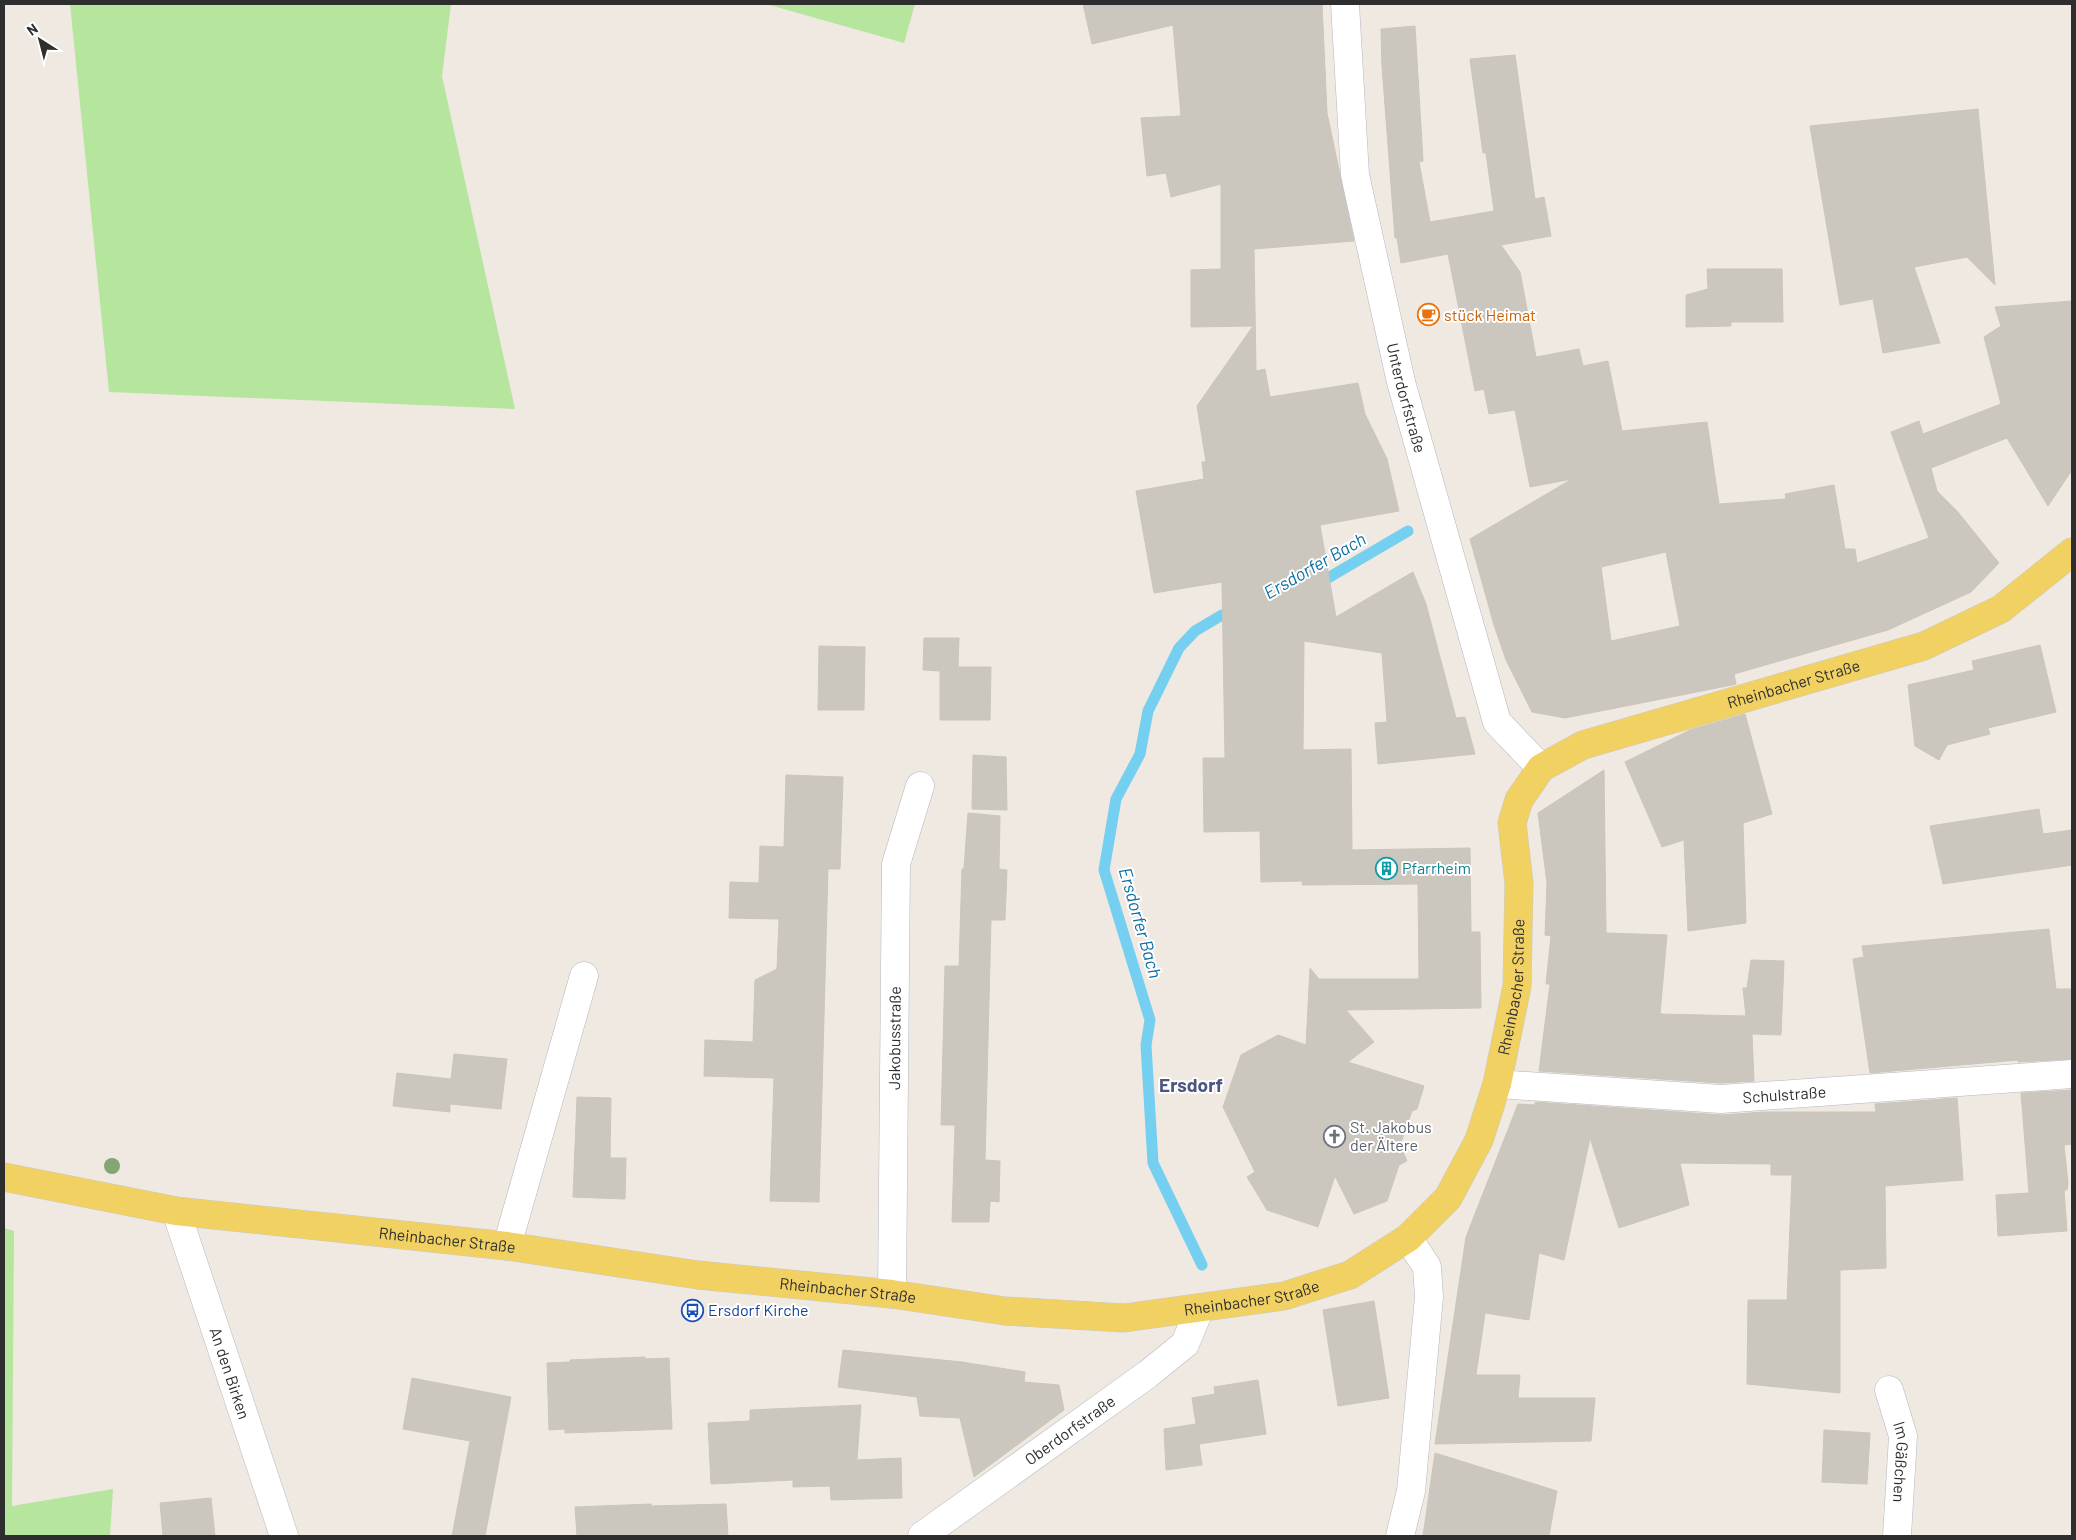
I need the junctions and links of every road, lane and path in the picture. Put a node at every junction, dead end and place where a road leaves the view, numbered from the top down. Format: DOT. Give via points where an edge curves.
graph roads {
  1 [pos="1345,4"];
  2 [pos="2072,552"];
  3 [pos="1541,768"];
  4 [pos="920,786"];
  5 [pos="584,976"];
  6 [pos="2072,1074"];
  7 [pos="1496,1084"];
  8 [pos="4,1177"];
  9 [pos="176,1211"];
  10 [pos="1408,1238"];
  11 [pos="507,1246"];
  12 [pos="892,1294"];
  13 [pos="1200,1308"];
  14 [pos="1889,1390"];
  15 [pos="284,1536"];
  16 [pos="922,1536"];
  17 [pos="1400,1536"];
  18 [pos="1897,1536"];
  1 -- 3 [label="street, Unterdorfstraße" via="1355,175 1401,382 1498,722"];
  2 -- 3 [label="main road, Rheinbacher Straße" via="2001,609 1924,646 1583,745"];
  3 -- 7 [label="main road, Rheinbacher Straße" via="1518,800 1512,823 1519,883 1517,986"];
  4 -- 12 [label="street, Jakobusstraße" via="896,864"];
  5 -- 11 [label="street"];
  6 -- 7 [label="street, Schulstraße" via="1721,1099"];
  7 -- 10 [label="main road, Rheinbacher Straße" via="1479,1140 1448,1198"];
  8 -- 9 [label="main road, Rheinbacher Straße"];
  9 -- 11 [label="main road, Rheinbacher Straße"];
  9 -- 15 [label="street, An den Birken"];
  10 -- 13 [label="main road, Rheinbacher Straße" via="1350,1275 1284,1296"];
  10 -- 17 [label="street" via="1428,1267 1429,1297 1411,1491"];
  11 -- 12 [label="main road, Rheinbacher Straße" via="698,1275"];
  12 -- 13 [label="main road, Rheinbacher Straße" via="1005,1310 1124,1318"];
  13 -- 16 [label="street, Oberdorfstraße" via="1185,1344"];
  14 -- 18 [label="street, Im Gäßchen" via="1903,1436"];
}
